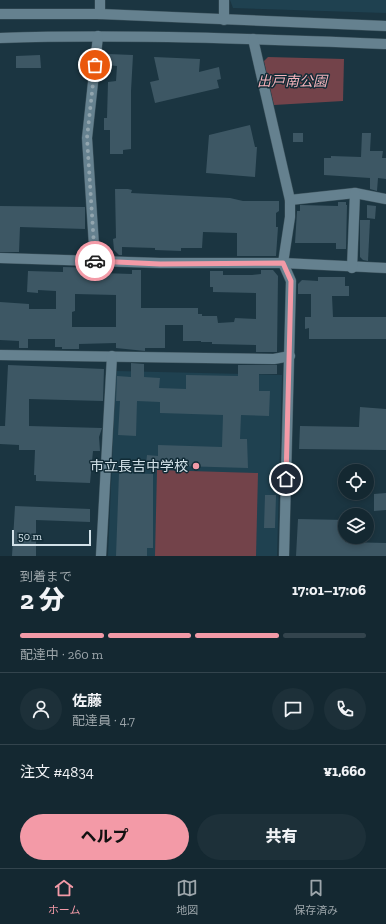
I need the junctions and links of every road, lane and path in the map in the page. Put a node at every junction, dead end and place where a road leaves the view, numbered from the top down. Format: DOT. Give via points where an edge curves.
graph roads {
  1 [pos="100,0"];
  2 [pos="224,0"];
  3 [pos="0,14"];
  4 [pos="100,14"];
  5 [pos="224,20"];
  6 [pos="386,26"];
  7 [pos="98,36"];
  8 [pos="0,38"];
  9 [pos="253,39"];
  10 [pos="386,44"];
  11 [pos="355,193"];
  12 [pos="386,199"];
  13 [pos="290,200"];
  14 [pos="0,258"];
  15 [pos="95,261"];
  16 [pos="283,263"];
  17 [pos="352,268"];
  18 [pos="386,268"];
  19 [pos="0,356"];
  20 [pos="112,356"];
  21 [pos="290,356"];
  22 [pos="101,556"];
  23 [pos="284,556"];
  1 -- 4 [label="street"];
  2 -- 5 [label="street"];
  3 -- 4 [label="street"];
  4 -- 5 [label="street"];
  5 -- 6 [label="street"];
  7 -- 8 [label="street"];
  7 -- 9 [label="street"];
  7 -- 15 [label="street" via="87,138"];
  9 -- 10 [label="street"];
  9 -- 13 [label="street"];
  11 -- 12 [label="street"];
  11 -- 13 [label="street"];
  11 -- 17 [label="street"];
  13 -- 16 [label="street"];
  14 -- 15 [label="street"];
  15 -- 16 [label="street" via="160,264"];
  16 -- 17 [label="street"];
  16 -- 21 [label="street" via="291,281"];
  17 -- 18 [label="street"];
  19 -- 20 [label="street"];
  20 -- 21 [label="street"];
  20 -- 22 [label="street"];
  21 -- 23 [label="street"];
}
